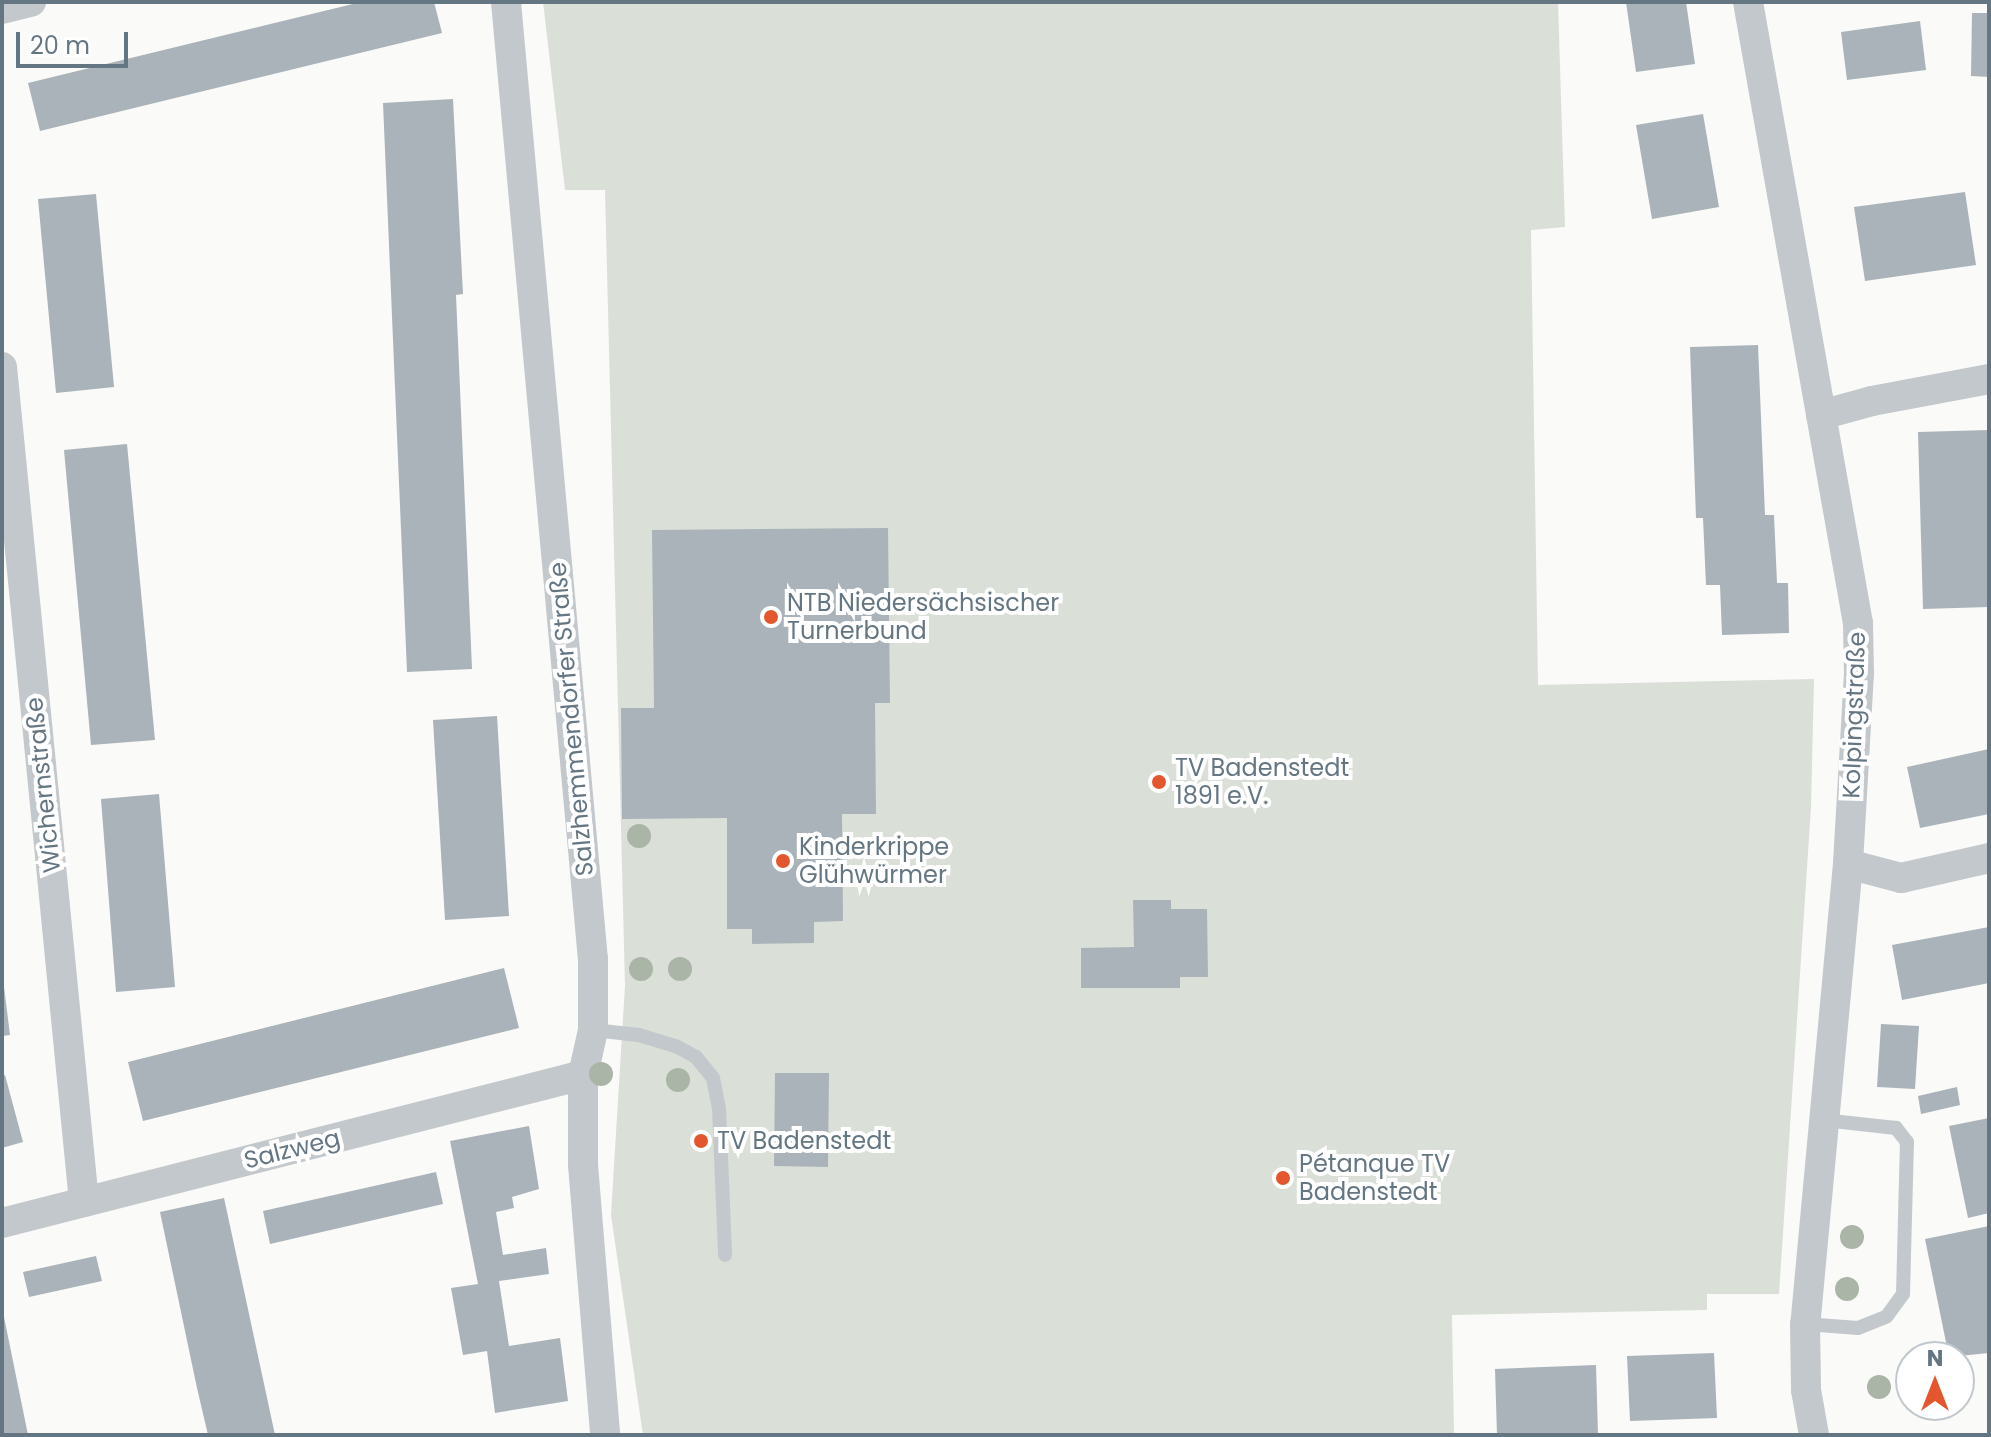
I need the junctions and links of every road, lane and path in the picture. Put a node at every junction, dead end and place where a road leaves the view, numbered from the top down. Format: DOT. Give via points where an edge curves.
graph roads {
  1 [pos="31,2"];
  2 [pos="506,2"];
  3 [pos="1748,2"];
  4 [pos="2,9"];
  5 [pos="2,367"];
  6 [pos="1989,379"];
  7 [pos="1821,415"];
  8 [pos="1989,858"];
  9 [pos="1848,864"];
  10 [pos="593,1030"];
  11 [pos="583,1075"];
  12 [pos="1824,1120"];
  13 [pos="84,1202"];
  14 [pos="2,1223"];
  15 [pos="725,1255"];
  16 [pos="1805,1324"];
  17 [pos="605,1435"];
  18 [pos="1814,1435"];
  1 -- 4 [label="street"];
  2 -- 10 [label="street, Salzhemmendorfer Straße" via="593,959"];
  3 -- 7 [label="street, Kolpingstraße"];
  5 -- 13 [label="street, Wichernstraße"];
  6 -- 7 [label="street"];
  7 -- 9 [label="street, Kolpingstraße" via="1858,623"];
  8 -- 9 [label="street" via="1901,878"];
  9 -- 12 [label="street, Kolpingstraße"];
  10 -- 11 [label="street, Salzhemmendorfer Straße"];
  10 -- 15 [label="lane" via="676,1046 696,1057 713,1078"];
  11 -- 13 [label="street, Salzweg"];
  11 -- 17 [label="street, Salzhemmendorfer Straße" via="583,1165"];
  12 -- 16 [label="street, Kolpingstraße"];
  12 -- 16 [label="lane" via="1896,1128 1907,1142 1903,1294 1887,1316 1858,1328"];
  13 -- 14 [label="street, Salzweg"];
  16 -- 18 [label="street, Kolpingstraße" via="1806,1390"];
}
